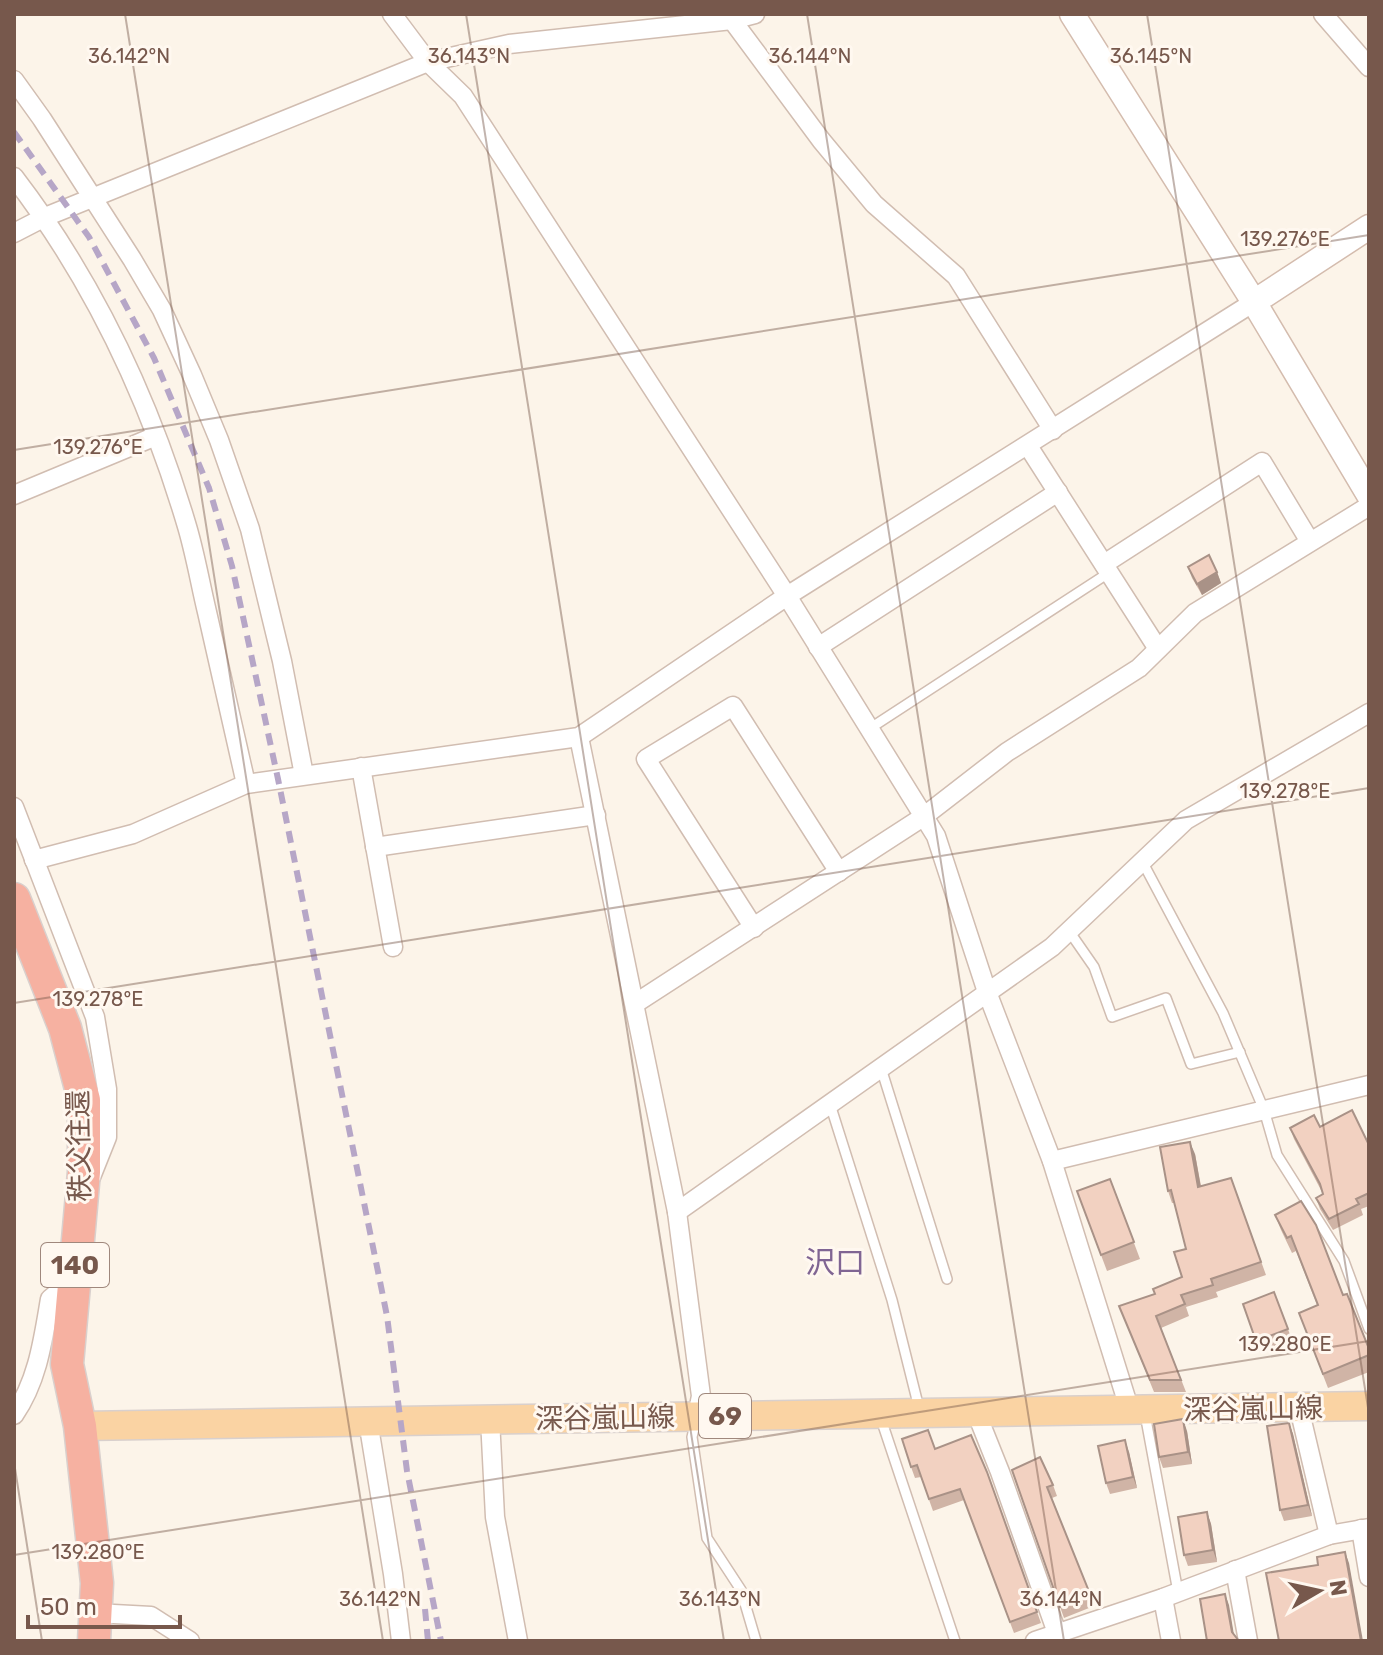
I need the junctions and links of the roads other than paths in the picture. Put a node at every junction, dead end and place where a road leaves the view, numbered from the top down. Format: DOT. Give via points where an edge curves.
graph roads {
  1 [pos="392,14"];
  2 [pos="755,14"];
  3 [pos="1072,14"];
  4 [pos="1323,14"];
  5 [pos="732,20"];
  6 [pos="428,62"];
  7 [pos="1369,67"];
  8 [pos="14,80"];
  9 [pos="14,177"];
  10 [pos="94,199"];
  11 [pos="45,217"];
  12 [pos="1369,227"];
  13 [pos="14,233"];
  14 [pos="1254,302"];
  15 [pos="1053,430"];
  16 [pos="156,436"];
  17 [pos="1028,446"];
  18 [pos="1058,492"];
  19 [pos="14,495"];
  20 [pos="1369,495"];
  21 [pos="1369,506"];
  22 [pos="1309,540"];
  23 [pos="1107,568"];
  24 [pos="787,596"];
  25 [pos="818,647"];
  26 [pos="1158,649"];
  27 [pos="1369,713"];
  28 [pos="869,729"];
  29 [pos="579,737"];
  30 [pos="361,767"];
  31 [pos="304,775"];
  32 [pos="246,784"];
  33 [pos="14,807"];
  34 [pos="596,815"];
  35 [pos="923,817"];
  36 [pos="375,847"];
  37 [pos="34,860"];
  38 [pos="1142,861"];
  39 [pos="839,872"];
  40 [pos="14,899"];
  41 [pos="754,928"];
  42 [pos="1069,931"];
  43 [pos="393,947"];
  44 [pos="987,992"];
  45 [pos="636,1003"];
  46 [pos="1240,1052"];
  47 [pos="881,1068"];
  48 [pos="1369,1085"];
  49 [pos="830,1104"];
  50 [pos="1264,1110"];
  51 [pos="1052,1161"];
  52 [pos="81,1200"];
  53 [pos="677,1212"];
  54 [pos="947,1279"];
  55 [pos="73,1280"];
  56 [pos="1369,1329"];
  57 [pos="1369,1406"];
  58 [pos="1299,1408"];
  59 [pos="1137,1411"];
  60 [pos="976,1412"];
  61 [pos="879,1413"];
  62 [pos="920,1413"];
  63 [pos="14,1415"];
  64 [pos="697,1416"];
  65 [pos="490,1419"];
  66 [pos="368,1421"];
  67 [pos="80,1426"];
  68 [pos="1365,1528"];
  69 [pos="1329,1535"];
  70 [pos="1235,1570"];
  71 [pos="1369,1577"];
  72 [pos="1170,1595"];
  73 [pos="95,1627"];
  74 [pos="1092,1632"];
  75 [pos="1057,1633"];
  76 [pos="190,1641"];
  77 [pos="384,1641"];
  78 [pos="401,1641"];
  79 [pos="518,1641"];
  80 [pos="756,1641"];
  81 [pos="955,1641"];
  82 [pos="1035,1641"];
  83 [pos="1171,1641"];
  84 [pos="1248,1641"];
  1 -- 6 [label="street"];
  2 -- 5 [label="street"];
  3 -- 14 [label="street"];
  4 -- 7 [label="street"];
  5 -- 6 [label="street" via="509,44"];
  5 -- 15 [label="street" via="874,204 956,276"];
  6 -- 10 [label="street"];
  6 -- 24 [label="street" via="463,96"];
  8 -- 10 [label="street"];
  9 -- 11 [label="street"];
  10 -- 11 [label="street"];
  10 -- 31 [label="street" via="162,310 219,440 250,529"];
  11 -- 13 [label="street"];
  11 -- 16 [label="street" via="123,353"];
  12 -- 14 [label="street"];
  14 -- 15 [label="street"];
  14 -- 20 [label="street"];
  15 -- 17 [label="street"];
  16 -- 19 [label="street"];
  16 -- 32 [label="street" via="186,524"];
  17 -- 18 [label="street"];
  17 -- 24 [label="street"];
  18 -- 23 [label="street"];
  18 -- 25 [label="street"];
  21 -- 22 [label="street"];
  22 -- 23 [label="street" via="1262,462"];
  22 -- 26 [label="street" via="1195,613"];
  23 -- 26 [label="street"];
  23 -- 28 [label="lane"];
  24 -- 25 [label="street"];
  24 -- 29 [label="street"];
  25 -- 28 [label="street"];
  26 -- 35 [label="street" via="1139,668 1007,752"];
  27 -- 38 [label="street" via="1186,820"];
  28 -- 35 [label="street"];
  29 -- 30 [label="street"];
  29 -- 34 [label="street"];
  30 -- 31 [label="street"];
  30 -- 36 [label="street"];
  31 -- 32 [label="street"];
  32 -- 37 [label="street" via="133,834"];
  33 -- 37 [label="street"];
  34 -- 36 [label="street"];
  34 -- 45 [label="street"];
  35 -- 39 [label="street"];
  35 -- 44 [label="street" via="936,836"];
  36 -- 43 [label="street"];
  37 -- 52 [label="street" via="95,1017 107,1089 107,1137"];
  38 -- 42 [label="street"];
  38 -- 46 [label="lane"];
  39 -- 41 [label="street"];
  39 -- 41 [label="street" via="733,706 646,759"];
  40 -- 52 [label="highway, 秩父往還 / 140" via="65,1028 84,1100"];
  41 -- 45 [label="street"];
  42 -- 44 [label="street"];
  42 -- 46 [label="lane" via="1094,967 1112,1017 1166,998 1191,1064"];
  44 -- 47 [label="street"];
  44 -- 51 [label="street"];
  45 -- 53 [label="street"];
  46 -- 50 [label="lane"];
  47 -- 49 [label="street"];
  47 -- 54 [label="lane"];
  48 -- 50 [label="street"];
  49 -- 53 [label="street"];
  49 -- 62 [label="lane" via="892,1300"];
  50 -- 51 [label="street"];
  50 -- 56 [label="lane" via="1277,1155 1344,1261"];
  51 -- 59 [label="street"];
  52 -- 55 [label="highway, 秩父往還 / 140"];
  53 -- 64 [label="street" via="701,1396"];
  55 -- 63 [label="street" via="50,1299 40,1355"];
  55 -- 67 [label="highway, 秩父往還 / 140" via="67,1364"];
  57 -- 58 [label="main road, 深谷嵐山線 / 69"];
  58 -- 59 [label="main road, 深谷嵐山線 / 69"];
  58 -- 69 [label="street"];
  59 -- 60 [label="main road, 深谷嵐山線 / 69"];
  59 -- 72 [label="lane"];
  60 -- 62 [label="main road, 深谷嵐山線 / 69"];
  60 -- 75 [label="street"];
  61 -- 62 [label="main road, 深谷嵐山線 / 69"];
  61 -- 64 [label="main road, 深谷嵐山線 / 69"];
  61 -- 81 [label="lane"];
  64 -- 65 [label="main road, 深谷嵐山線 / 69"];
  64 -- 80 [label="lane" via="692,1437 707,1538 741,1590"];
  65 -- 66 [label="main road, 深谷嵐山線 / 69"];
  65 -- 79 [label="street" via="495,1517"];
  66 -- 67 [label="main road, 深谷嵐山線 / 69"];
  66 -- 78 [label="street"];
  67 -- 73 [label="highway, 秩父往還 / 140" via="97,1583"];
  68 -- 69 [label="street"];
  68 -- 71 [label="street"];
  69 -- 70 [label="street"];
  70 -- 72 [label="street"];
  70 -- 84 [label="street"];
  72 -- 74 [label="street"];
  72 -- 83 [label="street"];
  73 -- 76 [label="street" via="151,1616"];
  74 -- 75 [label="street"];
  75 -- 82 [label="street"];
  77 -- 78 [label="street"];
}
